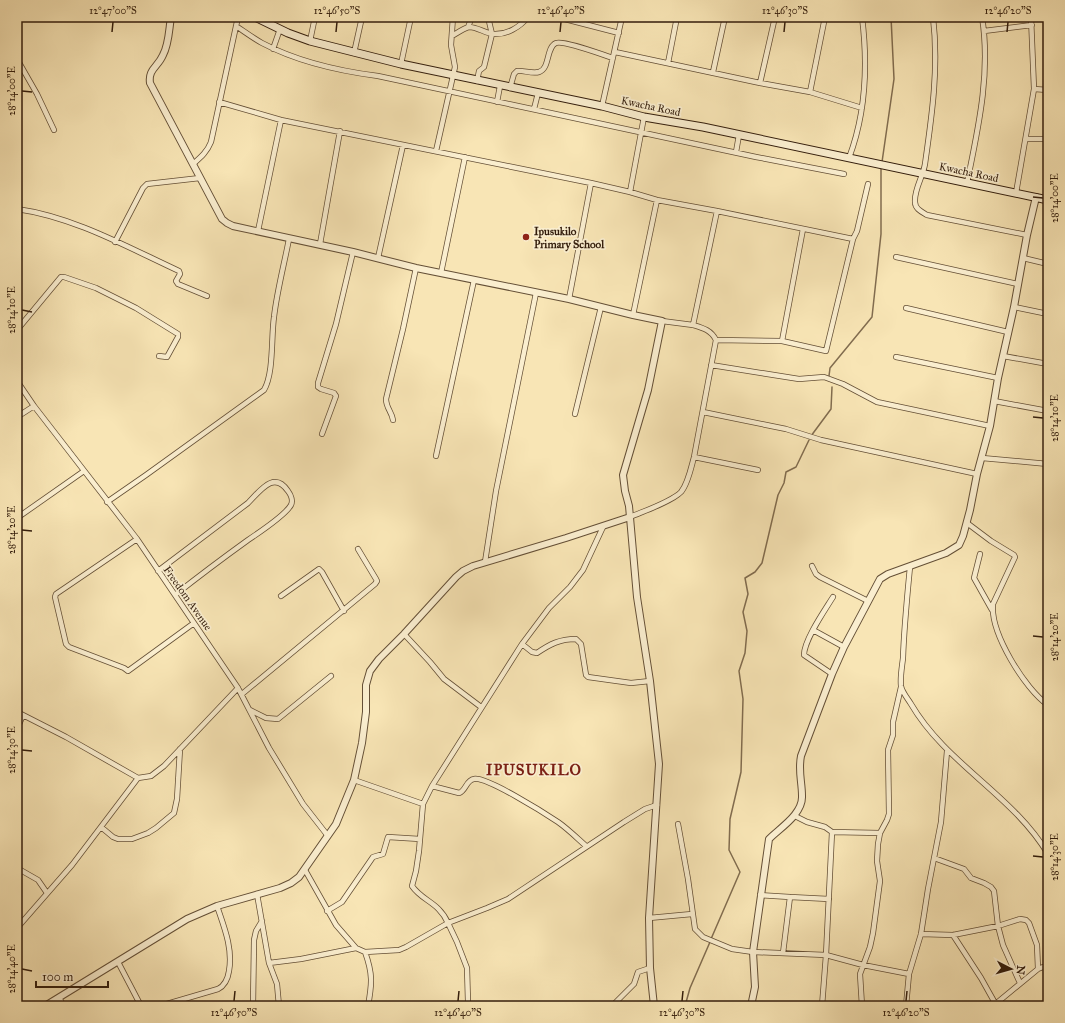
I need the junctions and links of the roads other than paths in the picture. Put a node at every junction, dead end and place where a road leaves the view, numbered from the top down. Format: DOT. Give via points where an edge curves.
graph roads {
  1 [pos="171,17"];
  2 [pos="238,17"];
  3 [pos="255,17"];
  4 [pos="314,17"];
  5 [pos="362,17"];
  6 [pos="411,17"];
  7 [pos="453,17"];
  8 [pos="472,17"];
  9 [pos="488,17"];
  10 [pos="528,17"];
  11 [pos="557,17"];
  12 [pos="622,17"];
  13 [pos="677,17"];
  14 [pos="725,17"];
  15 [pos="775,17"];
  16 [pos="825,17"];
  17 [pos="862,17"];
  18 [pos="933,17"];
  19 [pos="982,17"];
  20 [pos="1031,17"];
  21 [pos="264,19"];
  22 [pos="1032,25"];
  23 [pos="236,26"];
  24 [pos="468,27"];
  25 [pos="280,29"];
  26 [pos="984,31"];
  27 [pos="619,33"];
  28 [pos="492,34"];
  29 [pos="452,36"];
  30 [pos="310,41"];
  31 [pos="273,49"];
  32 [pos="615,52"];
  33 [pos="354,53"];
  34 [pos="614,58"];
  35 [pos="17,59"];
  36 [pos="668,63"];
  37 [pos="401,64"];
  38 [pos="713,72"];
  39 [pos="454,75"];
  40 [pos="477,81"];
  41 [pos="760,83"];
  42 [pos="500,86"];
  43 [pos="510,88"];
  44 [pos="1034,89"];
  45 [pos="1048,90"];
  46 [pos="449,92"];
  47 [pos="810,92"];
  48 [pos="538,93"];
  49 [pos="219,102"];
  50 [pos="497,102"];
  51 [pos="602,106"];
  52 [pos="862,108"];
  53 [pos="534,109"];
  54 [pos="644,117"];
  55 [pos="281,120"];
  56 [pos="54,130"];
  57 [pos="340,131"];
  58 [pos="642,132"];
  59 [pos="739,135"];
  60 [pos="1026,139"];
  61 [pos="1048,139"];
  62 [pos="402,145"];
  63 [pos="436,151"];
  64 [pos="736,152"];
  65 [pos="465,157"];
  66 [pos="849,158"];
  67 [pos="193,164"];
  68 [pos="924,173"];
  69 [pos="844,174"];
  70 [pos="200,178"];
  71 [pos="591,183"];
  72 [pos="967,183"];
  73 [pos="868,184"];
  74 [pos="630,192"];
  75 [pos="1016,193"];
  76 [pos="1036,197"];
  77 [pos="657,200"];
  78 [pos="1048,200"];
  79 [pos="17,210"];
  80 [pos="717,211"];
  81 [pos="803,229"];
  82 [pos="258,230"];
  83 [pos="1028,235"];
  84 [pos="289,239"];
  85 [pos="854,239"];
  86 [pos="114,242"];
  87 [pos="320,244"];
  88 [pos="353,252"];
  89 [pos="896,257"];
  90 [pos="378,258"];
  91 [pos="1023,258"];
  92 [pos="1048,264"];
  93 [pos="416,268"];
  94 [pos="441,273"];
  95 [pos="474,280"];
  96 [pos="1018,284"];
  97 [pos="536,293"];
  98 [pos="207,296"];
  99 [pos="569,299"];
  100 [pos="601,307"];
  101 [pos="1014,307"];
  102 [pos="906,308"];
  103 [pos="1048,314"];
  104 [pos="633,315"];
  105 [pos="662,320"];
  106 [pos="693,325"];
  107 [pos="17,330"];
  108 [pos="1008,332"];
  109 [pos="716,340"];
  110 [pos="782,342"];
  111 [pos="159,356"];
  112 [pos="1003,356"];
  113 [pos="896,357"];
  114 [pos="1048,364"];
  115 [pos="712,365"];
  116 [pos="998,378"];
  117 [pos="17,381"];
  118 [pos="994,400"];
  119 [pos="34,406"];
  120 [pos="1048,411"];
  121 [pos="703,412"];
  122 [pos="575,414"];
  123 [pos="17,417"];
  124 [pos="393,420"];
  125 [pos="990,426"];
  126 [pos="322,434"];
  127 [pos="436,456"];
  128 [pos="694,458"];
  129 [pos="982,458"];
  130 [pos="1048,464"];
  131 [pos="758,470"];
  132 [pos="84,471"];
  133 [pos="977,474"];
  134 [pos="107,502"];
  135 [pos="630,517"];
  136 [pos="17,518"];
  137 [pos="967,523"];
  138 [pos="603,527"];
  139 [pos="137,539"];
  140 [pos="358,549"];
  141 [pos="980,554"];
  142 [pos="485,562"];
  143 [pos="812,566"];
  144 [pos="910,567"];
  145 [pos="158,571"];
  146 [pos="175,595"];
  147 [pos="281,596"];
  148 [pos="833,597"];
  149 [pos="868,601"];
  150 [pos="992,610"];
  151 [pos="344,611"];
  152 [pos="194,623"];
  153 [pos="813,630"];
  154 [pos="404,634"];
  155 [pos="522,644"];
  156 [pos="844,648"];
  157 [pos="832,674"];
  158 [pos="331,676"];
  159 [pos="650,681"];
  160 [pos="901,687"];
  161 [pos="238,688"];
  162 [pos="242,694"];
  163 [pos="1048,705"];
  164 [pos="481,707"];
  165 [pos="250,710"];
  166 [pos="17,712"];
  167 [pos="23,715"];
  168 [pos="17,729"];
  169 [pos="180,749"];
  170 [pos="948,751"];
  171 [pos="138,778"];
  172 [pos="354,780"];
  173 [pos="432,786"];
  174 [pos="423,804"];
  175 [pos="657,805"];
  176 [pos="795,816"];
  177 [pos="678,824"];
  178 [pos="101,827"];
  179 [pos="832,832"];
  180 [pos="880,833"];
  181 [pos="328,836"];
  182 [pos="420,839"];
  183 [pos="586,846"];
  184 [pos="1048,854"];
  185 [pos="934,858"];
  186 [pos="17,868"];
  187 [pos="305,870"];
  188 [pos="47,893"];
  189 [pos="258,894"];
  190 [pos="760,895"];
  191 [pos="790,897"];
  192 [pos="829,899"];
  193 [pos="217,906"];
  194 [pos="327,911"];
  195 [pos="692,914"];
  196 [pos="649,918"];
  197 [pos="262,920"];
  198 [pos="448,923"];
  199 [pos="998,926"];
  200 [pos="17,928"];
  201 [pos="921,934"];
  202 [pos="953,935"];
  203 [pos="356,948"];
  204 [pos="365,952"];
  205 [pos="753,952"];
  206 [pos="783,953"];
  207 [pos="826,955"];
  208 [pos="118,962"];
  209 [pos="269,963"];
  210 [pos="863,965"];
  211 [pos="1048,965"];
  212 [pos="650,968"];
  213 [pos="1038,970"];
  214 [pos="909,974"];
  215 [pos="1020,983"];
  216 [pos="59,998"];
  217 [pos="994,1005"];
  218 [pos="45,1006"];
  219 [pos="64,1006"];
  220 [pos="141,1006"];
  221 [pos="160,1006"];
  222 [pos="253,1006"];
  223 [pos="279,1006"];
  224 [pos="368,1006"];
  225 [pos="466,1006"];
  226 [pos="612,1006"];
  227 [pos="654,1006"];
  228 [pos="751,1006"];
  229 [pos="822,1006"];
  230 [pos="862,1006"];
  231 [pos="906,1006"];
  1 -- 67 [label="street" via="164,55 149,77"];
  2 -- 23 [label="street"];
  3 -- 21 [label="main road, Kwacha Road"];
  4 -- 30 [label="street"];
  5 -- 33 [label="street"];
  6 -- 37 [label="street"];
  7 -- 29 [label="street"];
  8 -- 24 [label="street"];
  9 -- 28 [label="street"];
  10 -- 28 [label="street" via="511,31"];
  11 -- 27 [label="street"];
  12 -- 27 [label="street"];
  13 -- 36 [label="street"];
  14 -- 38 [label="street"];
  15 -- 41 [label="street"];
  16 -- 47 [label="street"];
  17 -- 52 [label="street" via="866,78"];
  18 -- 68 [label="street" via="935,86"];
  19 -- 26 [label="street"];
  20 -- 22 [label="street"];
  21 -- 25 [label="main road, Kwacha Road"];
  22 -- 26 [label="street"];
  22 -- 44 [label="street"];
  23 -- 31 [label="street"];
  23 -- 49 [label="street"];
  24 -- 28 [label="street"];
  24 -- 29 [label="street"];
  25 -- 30 [label="main road, Kwacha Road"];
  25 -- 31 [label="street"];
  26 -- 72 [label="street" via="982,107"];
  27 -- 32 [label="street"];
  28 -- 40 [label="street" via="484,67 479,71"];
  29 -- 39 [label="street"];
  30 -- 33 [label="main road, Kwacha Road"];
  31 -- 46 [label="street" via="321,66"];
  32 -- 34 [label="street"];
  32 -- 36 [label="street"];
  33 -- 37 [label="main road, Kwacha Road"];
  34 -- 43 [label="street" via="557,43 552,46 542,70 517,71"];
  34 -- 51 [label="street"];
  35 -- 56 [label="street"];
  36 -- 38 [label="street"];
  37 -- 39 [label="main road, Kwacha Road"];
  38 -- 41 [label="street"];
  39 -- 40 [label="main road, Kwacha Road"];
  39 -- 46 [label="street"];
  40 -- 42 [label="main road, Kwacha Road"];
  41 -- 47 [label="street"];
  42 -- 43 [label="main road, Kwacha Road"];
  42 -- 50 [label="street"];
  43 -- 48 [label="main road, Kwacha Road"];
  44 -- 45 [label="street"];
  44 -- 60 [label="street"];
  46 -- 50 [label="street"];
  46 -- 63 [label="street"];
  47 -- 52 [label="street"];
  48 -- 51 [label="main road, Kwacha Road"];
  48 -- 53 [label="street"];
  49 -- 55 [label="street"];
  49 -- 67 [label="street" via="211,142 204,154"];
  50 -- 53 [label="street"];
  51 -- 54 [label="main road, Kwacha Road"];
  52 -- 66 [label="street" via="856,140"];
  53 -- 58 [label="street"];
  54 -- 58 [label="street"];
  54 -- 59 [label="main road, Kwacha Road"];
  55 -- 57 [label="street"];
  55 -- 82 [label="street"];
  57 -- 62 [label="street"];
  57 -- 87 [label="street"];
  58 -- 64 [label="street"];
  58 -- 74 [label="street"];
  59 -- 64 [label="street"];
  59 -- 66 [label="main road, Kwacha Road"];
  60 -- 61 [label="street"];
  60 -- 75 [label="street"];
  62 -- 63 [label="street"];
  62 -- 90 [label="street"];
  63 -- 65 [label="street"];
  64 -- 69 [label="street"];
  65 -- 71 [label="street"];
  65 -- 94 [label="street"];
  66 -- 68 [label="main road, Kwacha Road"];
  67 -- 70 [label="street"];
  68 -- 72 [label="main road, Kwacha Road"];
  68 -- 83 [label="street" via="916,192 915,205 927,215"];
  70 -- 82 [label="street" via="222,219 233,226"];
  70 -- 86 [label="street" via="147,184 142,188"];
  71 -- 74 [label="street"];
  71 -- 99 [label="street"];
  72 -- 75 [label="main road, Kwacha Road"];
  73 -- 85 [label="street"];
  74 -- 77 [label="street"];
  75 -- 76 [label="main road, Kwacha Road"];
  76 -- 78 [label="main road, Kwacha Road"];
  76 -- 83 [label="street"];
  77 -- 80 [label="street"];
  77 -- 104 [label="street"];
  79 -- 86 [label="street" via="63,220"];
  80 -- 81 [label="street"];
  80 -- 106 [label="street"];
  81 -- 85 [label="street"];
  81 -- 110 [label="street"];
  82 -- 84 [label="street"];
  83 -- 91 [label="street"];
  84 -- 87 [label="street"];
  84 -- 134 [label="street" via="274,317 268,379 264,390"];
  85 -- 110 [label="street" via="827,351"];
  86 -- 98 [label="street" via="179,271 176,281 178,284"];
  87 -- 88 [label="street"];
  88 -- 90 [label="street"];
  88 -- 126 [label="street" via="336,324 318,383 318,387 336,396"];
  89 -- 96 [label="street"];
  90 -- 93 [label="street"];
  91 -- 92 [label="street"];
  91 -- 96 [label="street"];
  93 -- 94 [label="street"];
  93 -- 124 [label="street" via="386,399"];
  94 -- 95 [label="street"];
  95 -- 97 [label="street"];
  95 -- 127 [label="street"];
  96 -- 101 [label="street"];
  97 -- 99 [label="street"];
  97 -- 142 [label="street" via="496,491"];
  99 -- 100 [label="street"];
  100 -- 104 [label="street"];
  100 -- 122 [label="street"];
  101 -- 103 [label="street"];
  101 -- 108 [label="street"];
  102 -- 108 [label="street"];
  104 -- 105 [label="street"];
  105 -- 106 [label="street"];
  105 -- 135 [label="street" via="648,390 624,470 623,483"];
  106 -- 109 [label="street" via="710,332"];
  107 -- 111 [label="street" via="61,277 64,277 123,301 178,334 167,357"];
  108 -- 112 [label="street"];
  109 -- 110 [label="street"];
  109 -- 115 [label="street"];
  112 -- 114 [label="street"];
  112 -- 116 [label="street"];
  113 -- 116 [label="street"];
  115 -- 121 [label="street"];
  115 -- 125 [label="street" via="799,379 824,377 877,402"];
  116 -- 118 [label="street"];
  117 -- 119 [label="street, Freedom Avenue"];
  118 -- 120 [label="street"];
  118 -- 125 [label="street"];
  119 -- 123 [label="street"];
  119 -- 132 [label="street, Freedom Avenue"];
  121 -- 128 [label="street"];
  121 -- 133 [label="street"];
  125 -- 129 [label="street"];
  128 -- 131 [label="street"];
  128 -- 135 [label="street" via="681,492"];
  129 -- 130 [label="street"];
  129 -- 133 [label="street"];
  132 -- 134 [label="street, Freedom Avenue"];
  132 -- 136 [label="street"];
  133 -- 137 [label="street"];
  134 -- 139 [label="street, Freedom Avenue"];
  135 -- 138 [label="street"];
  135 -- 159 [label="street"];
  137 -- 144 [label="street" via="959,545"];
  137 -- 150 [label="street" via="1014,555"];
  138 -- 142 [label="street"];
  138 -- 155 [label="street" via="580,575 549,608"];
  139 -- 145 [label="street, Freedom Avenue"];
  139 -- 152 [label="street" via="56,594 66,644 128,671"];
  140 -- 151 [label="street" via="377,582"];
  141 -- 150 [label="street" via="974,578"];
  142 -- 154 [label="street" via="456,576"];
  143 -- 149 [label="street" via="820,577"];
  144 -- 149 [label="street" via="880,579"];
  144 -- 160 [label="street"];
  145 -- 146 [label="street, Freedom Avenue"];
  145 -- 146 [label="street" via="273,482 282,484 288,490 292,500 287,510"];
  146 -- 152 [label="street, Freedom Avenue"];
  147 -- 151 [label="street" via="319,569"];
  148 -- 153 [label="street"];
  149 -- 156 [label="street"];
  150 -- 163 [label="street" via="1006,651 1034,693"];
  151 -- 162 [label="street"];
  152 -- 161 [label="street, Freedom Avenue"];
  153 -- 156 [label="street"];
  153 -- 157 [label="street" via="805,645 804,655"];
  154 -- 164 [label="street" via="444,679"];
  154 -- 172 [label="street" via="379,658 370,671 366,685 362,743"];
  155 -- 159 [label="street" via="537,653 561,640 576,639 581,644 588,677 631,683"];
  155 -- 164 [label="street"];
  156 -- 157 [label="street"];
  157 -- 176 [label="street" via="801,756 799,776 802,801"];
  158 -- 165 [label="street" via="278,719 266,718"];
  159 -- 175 [label="street" via="659,764"];
  160 -- 170 [label="street" via="931,733"];
  160 -- 180 [label="street" via="888,750 889,814"];
  161 -- 162 [label="street, Freedom Avenue"];
  161 -- 169 [label="street"];
  162 -- 165 [label="street, Freedom Avenue"];
  164 -- 173 [label="street"];
  165 -- 181 [label="street, Freedom Avenue" via="269,748 303,804"];
  166 -- 167 [label="street"];
  167 -- 168 [label="street"];
  167 -- 171 [label="street"];
  169 -- 171 [label="street" via="157,772"];
  169 -- 178 [label="street" via="177,803 174,813 148,833 132,839 118,839"];
  170 -- 184 [label="street" via="1012,809"];
  170 -- 185 [label="street" via="941,822"];
  171 -- 178 [label="street"];
  172 -- 174 [label="street"];
  172 -- 181 [label="street" via="336,824"];
  173 -- 174 [label="street"];
  173 -- 183 [label="street" via="459,793 463,792 473,779 493,784 558,822"];
  174 -- 182 [label="street"];
  175 -- 183 [label="street" via="640,812"];
  175 -- 196 [label="street"];
  176 -- 179 [label="street"];
  176 -- 190 [label="street" via="769,839"];
  177 -- 195 [label="street"];
  178 -- 188 [label="street"];
  179 -- 180 [label="street"];
  179 -- 192 [label="street"];
  180 -- 210 [label="street" via="877,853 880,881 870,947"];
  181 -- 187 [label="street"];
  182 -- 194 [label="street" via="388,837 383,854 373,857 342,902"];
  182 -- 198 [label="street" via="412,886 442,911"];
  183 -- 198 [label="street" via="508,899"];
  185 -- 199 [label="street" via="964,868 971,878 991,887 994,891"];
  185 -- 201 [label="street"];
  186 -- 188 [label="street" via="38,880"];
  187 -- 189 [label="street" via="285,886"];
  187 -- 194 [label="street"];
  188 -- 200 [label="street"];
  189 -- 193 [label="street"];
  189 -- 197 [label="street"];
  190 -- 191 [label="street"];
  190 -- 205 [label="street"];
  191 -- 192 [label="street"];
  191 -- 206 [label="street"];
  192 -- 207 [label="street"];
  193 -- 208 [label="street" via="187,919"];
  193 -- 221 [label="street" via="230,949 226,981 218,989"];
  194 -- 203 [label="street"];
  195 -- 196 [label="street"];
  195 -- 205 [label="street" via="695,929 703,937 732,949"];
  196 -- 212 [label="street"];
  197 -- 209 [label="street"];
  197 -- 222 [label="street" via="257,927 254,940"];
  198 -- 204 [label="street" via="406,947"];
  198 -- 225 [label="street" via="467,968"];
  199 -- 202 [label="street"];
  199 -- 213 [label="street" via="1020,919 1028,921 1037,944"];
  199 -- 215 [label="street" via="1007,956"];
  201 -- 202 [label="street"];
  201 -- 214 [label="street"];
  202 -- 217 [label="street" via="981,978"];
  203 -- 204 [label="street"];
  203 -- 209 [label="street"];
  204 -- 224 [label="street" via="372,981"];
  205 -- 206 [label="street"];
  205 -- 228 [label="street" via="755,988"];
  206 -- 207 [label="street"];
  207 -- 210 [label="street"];
  207 -- 229 [label="street"];
  208 -- 216 [label="street"];
  208 -- 220 [label="street"];
  209 -- 223 [label="street" via="277,984"];
  210 -- 214 [label="street"];
  210 -- 230 [label="street" via="860,974"];
  211 -- 213 [label="street"];
  212 -- 226 [label="street" via="638,972 634,984"];
  212 -- 227 [label="street"];
  213 -- 215 [label="street"];
  214 -- 231 [label="street"];
  215 -- 217 [label="street"];
  216 -- 218 [label="street"];
  216 -- 219 [label="street"];
}
